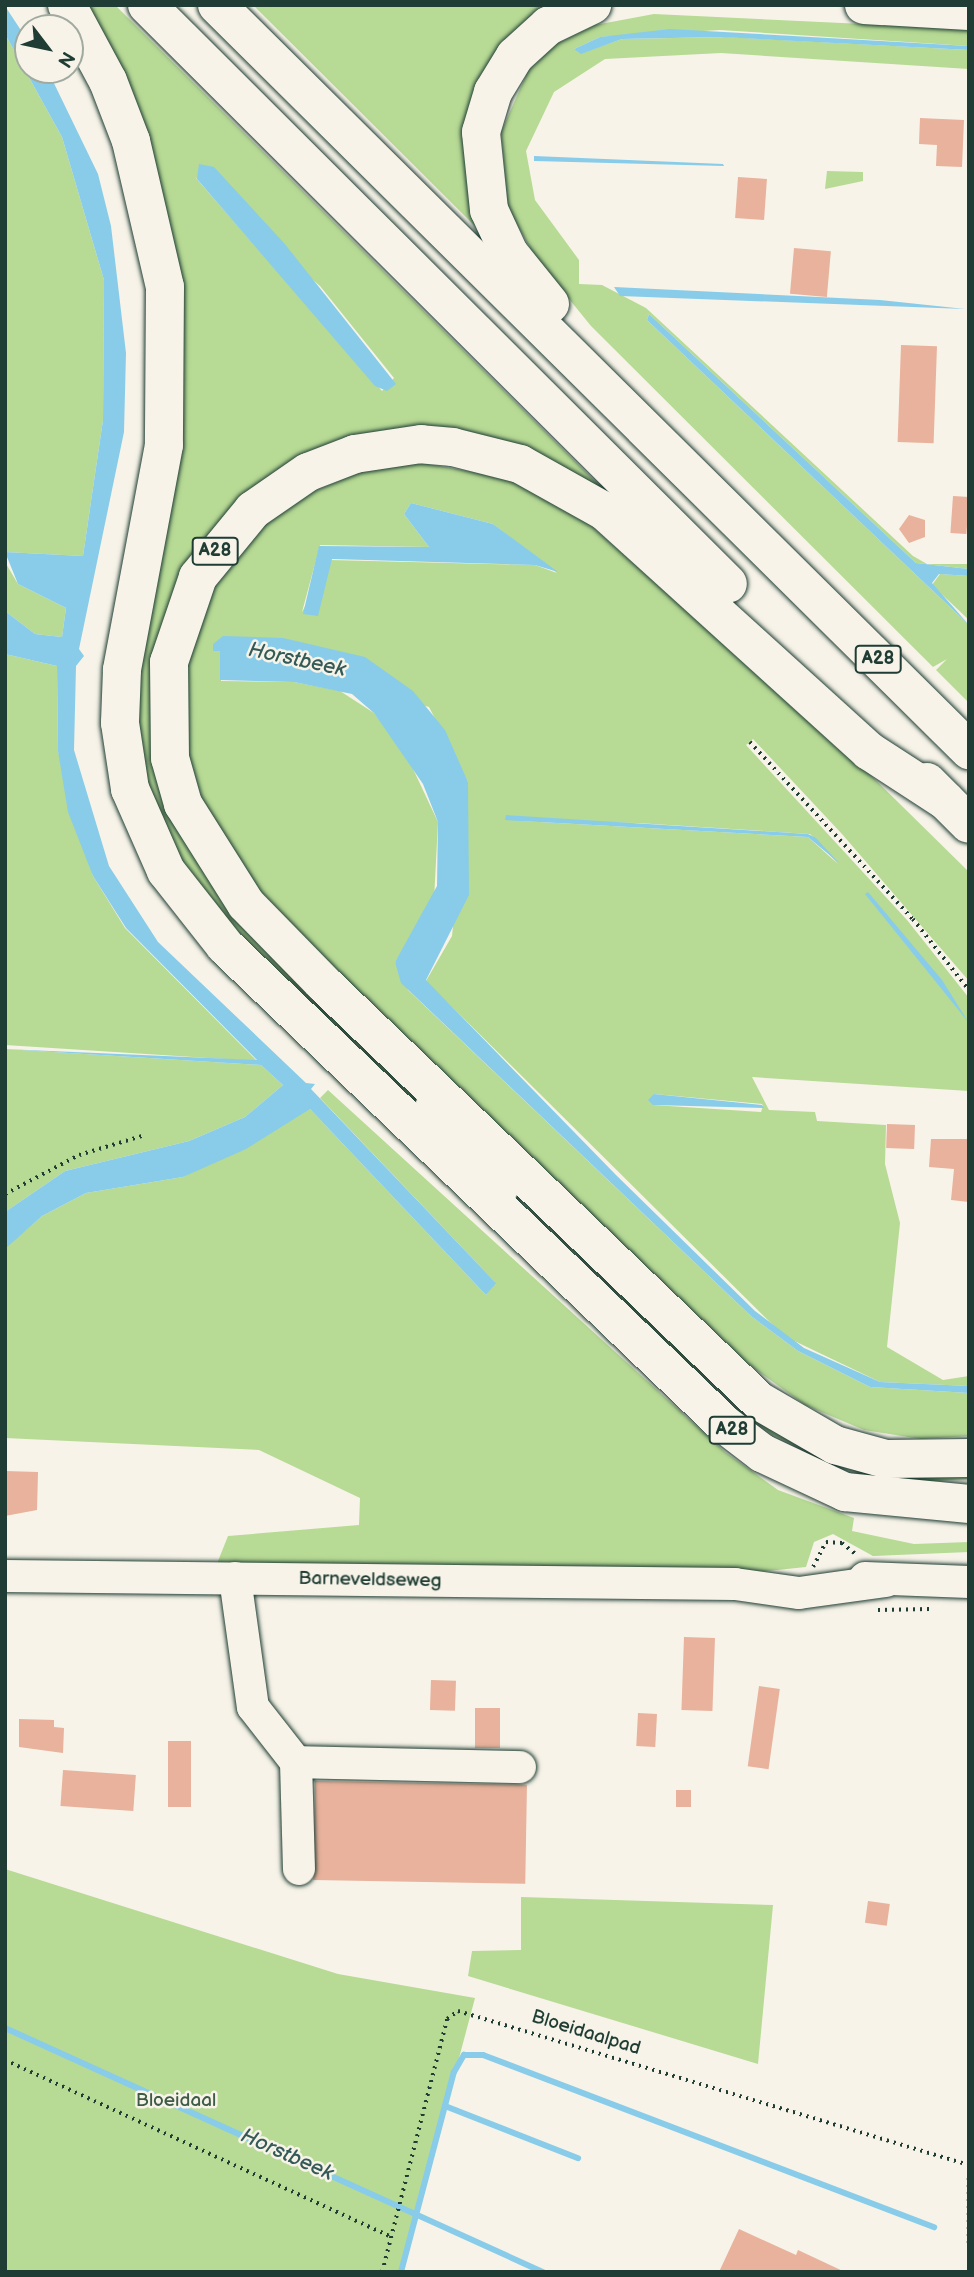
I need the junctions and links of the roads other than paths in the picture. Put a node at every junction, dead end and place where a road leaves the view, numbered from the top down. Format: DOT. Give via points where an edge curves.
graph roads {
  1 [pos="67,5"];
  2 [pos="147,5"];
  3 [pos="217,5"];
  4 [pos="592,5"];
  5 [pos="864,5"];
  6 [pos="969,11"];
  7 [pos="787,569"];
  8 [pos="969,750"];
  9 [pos="957,812"];
  10 [pos="323,983"];
  11 [pos="547,1254"];
  12 [pos="969,1458"];
  13 [pos="969,1504"];
  14 [pos="5,1576"];
  15 [pos="235,1578"];
  16 [pos="969,1582"];
  17 [pos="296,1762"];
  18 [pos="520,1767"];
  19 [pos="299,1869"];
  1 -- 11 [label="highway, A28" via="128,131 165,287 164,444 120,697 123,754 139,815 166,871 225,946"];
  2 -- 9 [label="highway, A28"];
  3 -- 7 [label="highway, A28"];
  4 -- 7 [label="highway, A28" via="531,40 493,92 479,155 489,210 524,275"];
  5 -- 6 [label="highway"];
  7 -- 8 [label="highway, A28"];
  9 -- 10 [label="highway, A28" via="869,751 670,564 581,495 520,464 453,447 421,444 355,454 282,487 215,551 184,606 165,708 170,758 197,830 246,904"];
  10 -- 11 [label="street" via="528,1221"];
  10 -- 12 [label="highway, A28" via="759,1401 835,1444 886,1459"];
  11 -- 13 [label="highway, A28" via="762,1453 845,1492"];
  14 -- 15 [label="street, Barneveldseweg"];
  15 -- 16 [label="street, Barneveldseweg" via="735,1584 806,1574"];
  15 -- 17 [label="street" via="253,1707"];
  17 -- 18 [label="street"];
  17 -- 19 [label="street"];
}
